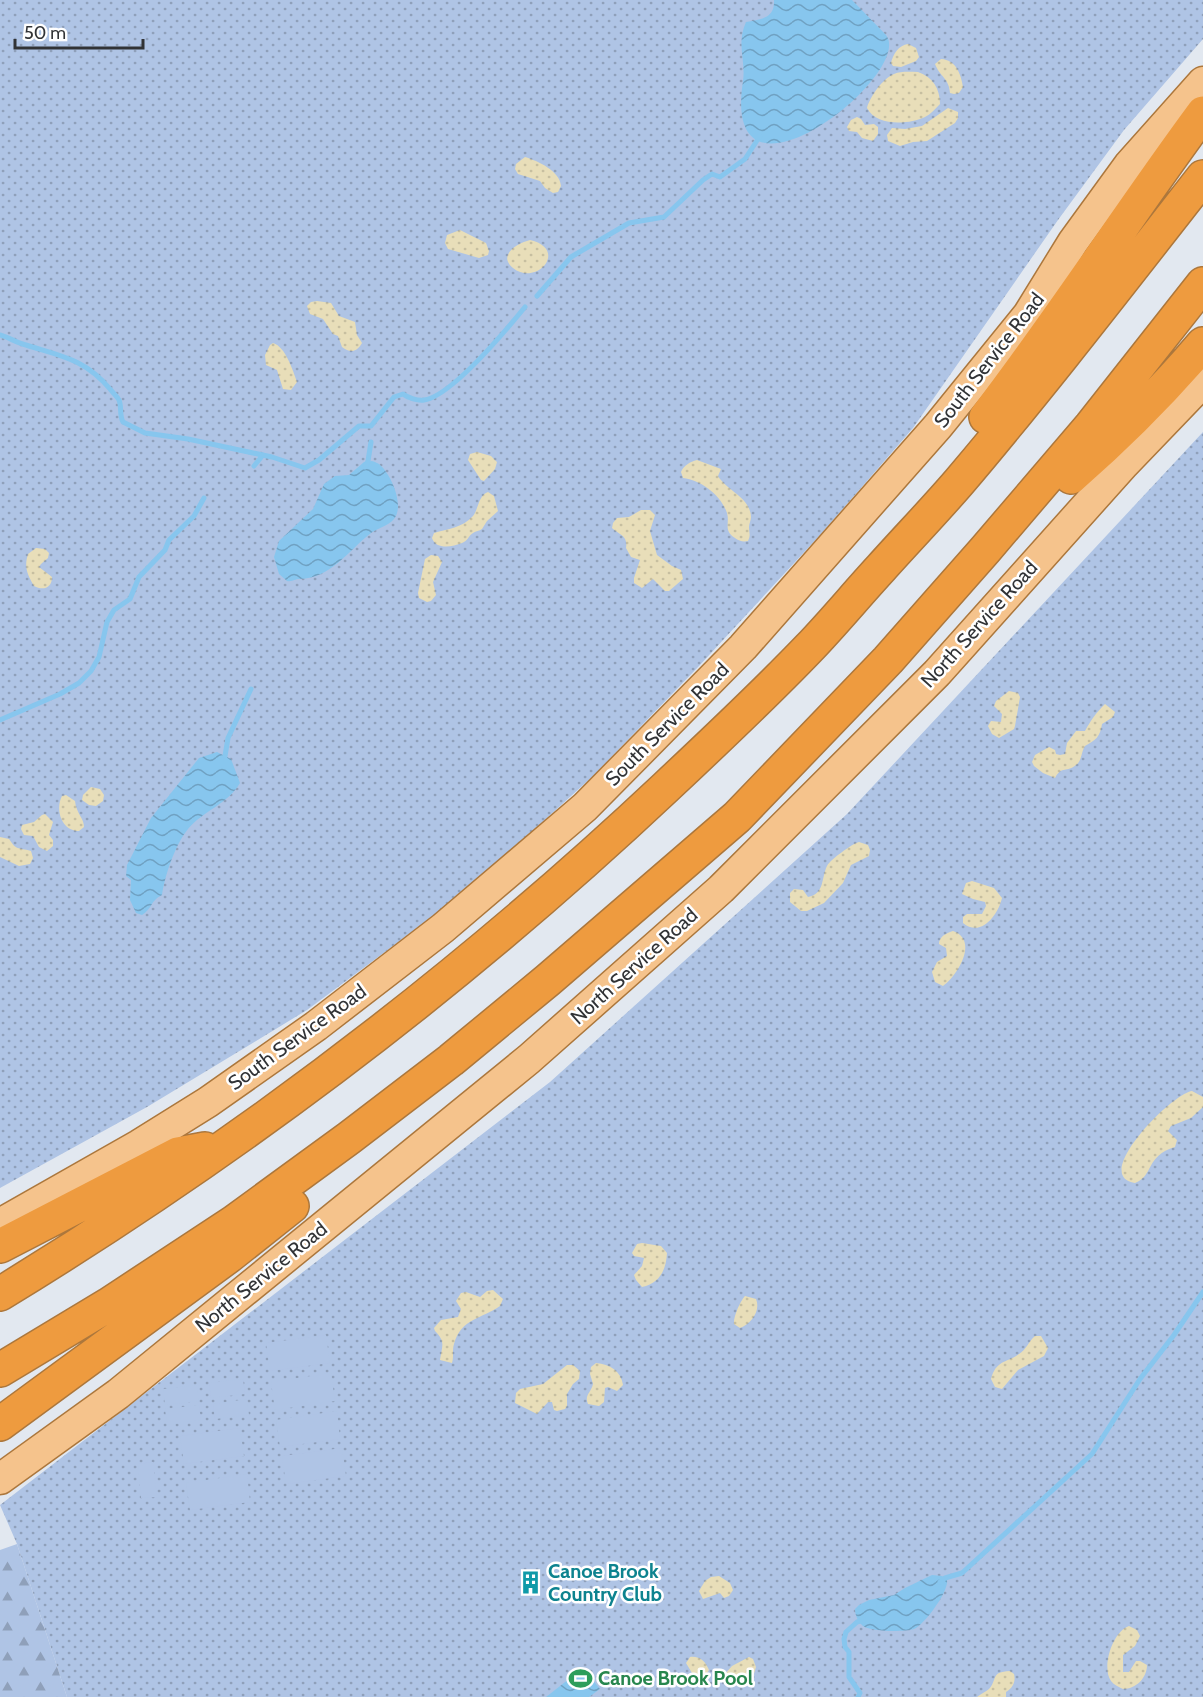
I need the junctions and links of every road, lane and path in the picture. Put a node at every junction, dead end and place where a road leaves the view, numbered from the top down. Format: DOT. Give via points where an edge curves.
graph roads {
  1 [pos="1203,82"];
  2 [pos="1203,113"];
  3 [pos="1203,177"];
  4 [pos="1203,284"];
  5 [pos="1203,344"];
  6 [pos="1203,382"];
  7 [pos="906,540"];
  8 [pos="985,550"];
  9 [pos="548,980"];
  10 [pos="230,1144"];
  11 [pos="0,1224"];
  12 [pos="0,1246"];
  13 [pos="0,1294"];
  14 [pos="0,1370"];
  15 [pos="0,1424"];
  16 [pos="0,1479"];
  1 -- 11 [label="main road, South Service Road" via="1129,165 1073,242 1028,315 938,426 743,647 585,807 443,928 316,1026 208,1102"];
  2 -- 7 [label="highway" via="1068,306 941,475"];
  3 -- 7 [label="highway" via="1043,380"];
  4 -- 8 [label="highway" via="1091,426"];
  5 -- 8 [label="highway" via="1092,459"];
  6 -- 16 [label="main road, North Service Road" via="937,673 721,889 520,1066 118,1394"];
  7 -- 10 [label="highway" via="809,648 604,846 446,980"];
  8 -- 9 [label="highway" via="888,660 737,817"];
  9 -- 14 [label="highway" via="358,1131 234,1222"];
  9 -- 15 [label="highway" via="343,1166"];
  10 -- 12 [label="highway" via="178,1154"];
  10 -- 13 [label="highway"];
}
